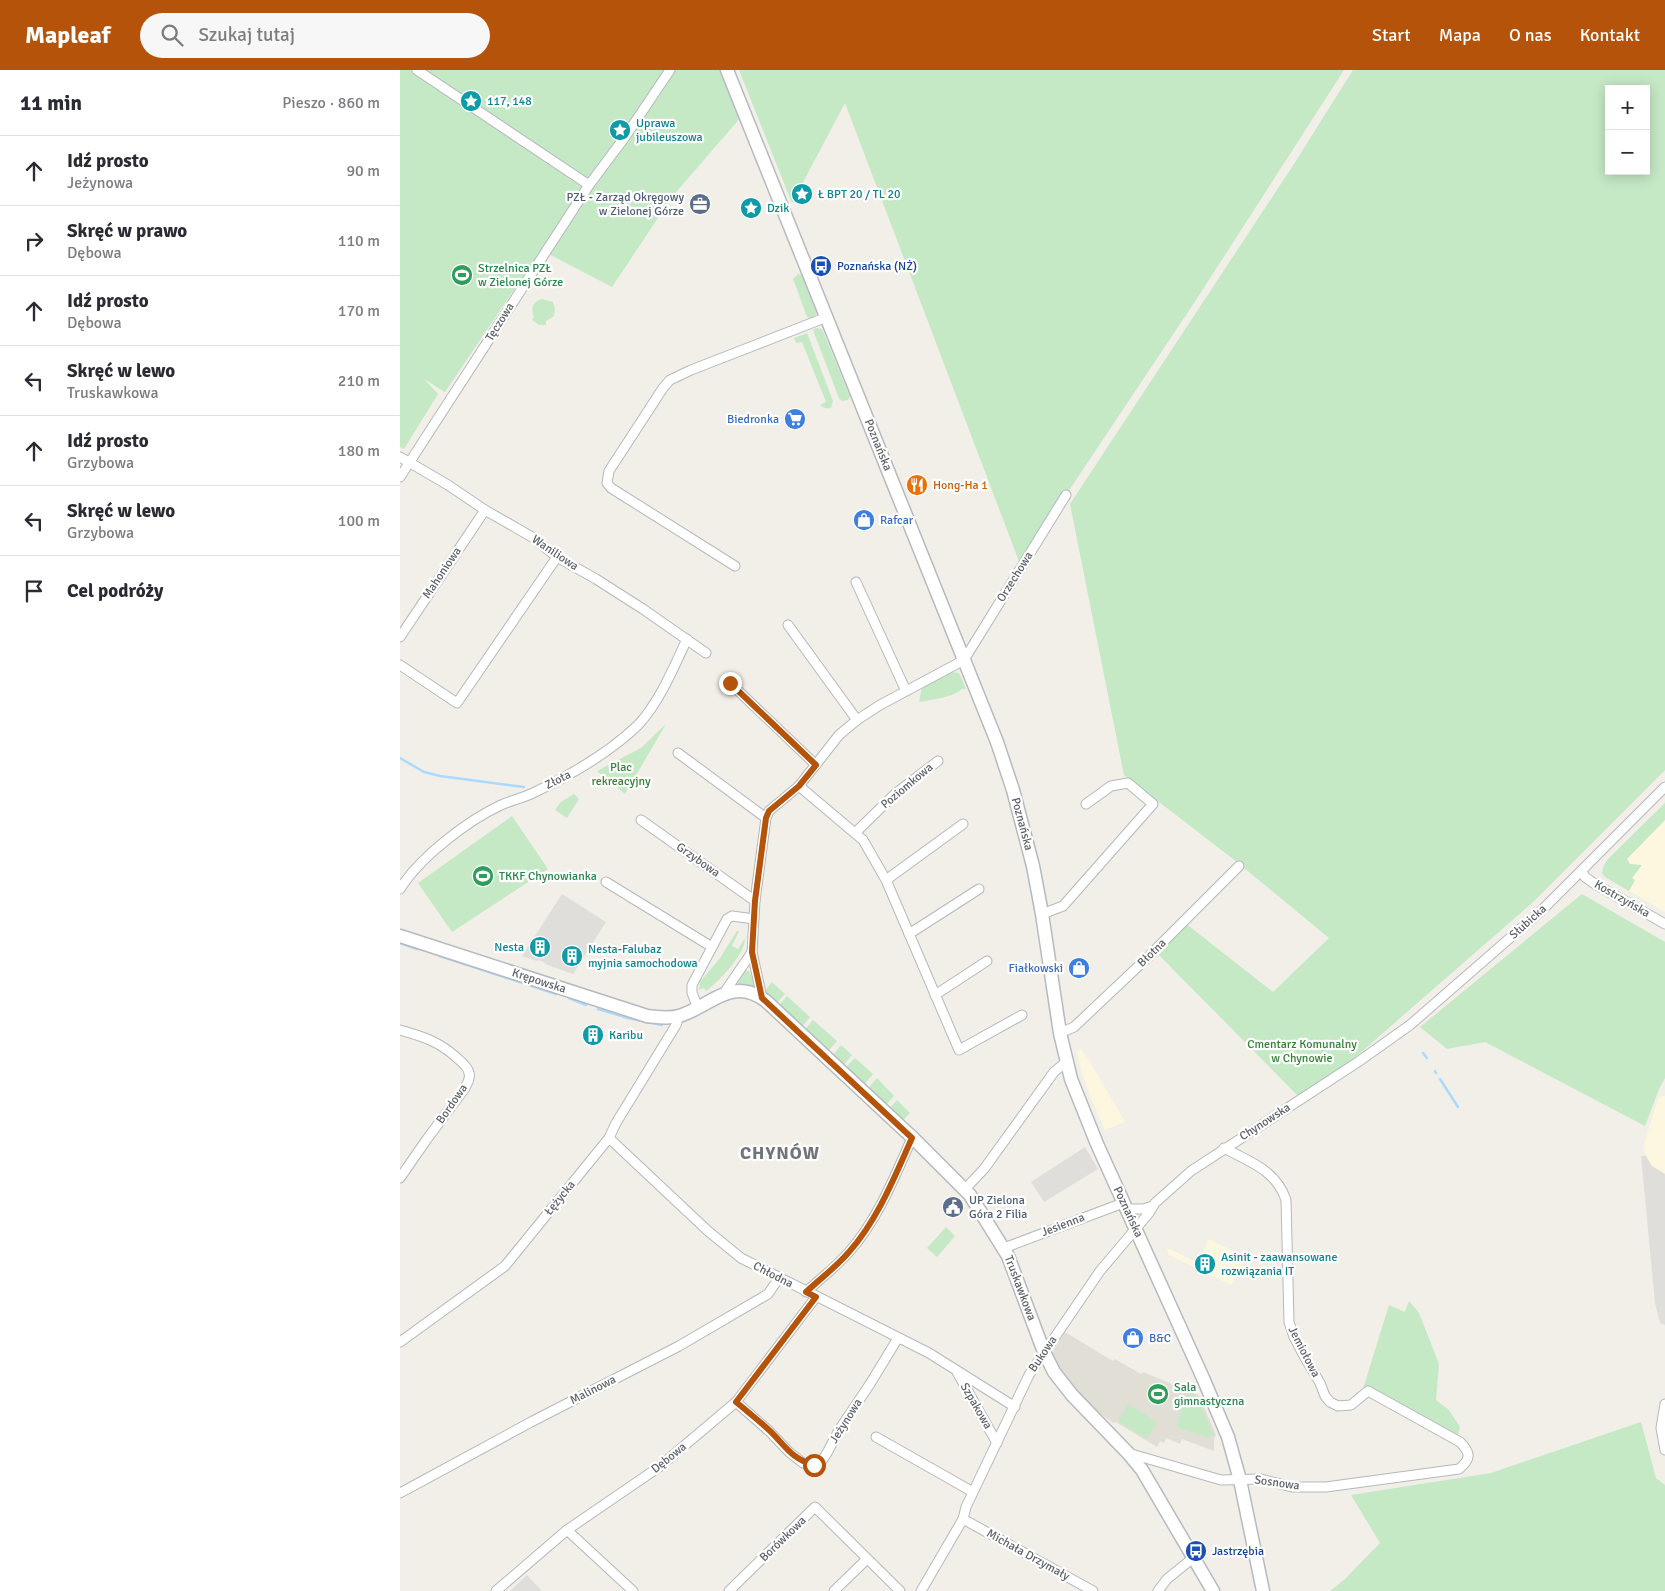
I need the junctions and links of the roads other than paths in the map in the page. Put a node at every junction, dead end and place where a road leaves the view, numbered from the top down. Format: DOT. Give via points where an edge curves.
graph roads {
  1 [pos="417,70"];
  2 [pos="670,70"];
  3 [pos="727,70"];
  4 [pos="590,184"];
  5 [pos="827,317"];
  6 [pos="400,457"];
  7 [pos="410,463"];
  8 [pos="400,477"];
  9 [pos="1066,495"];
  10 [pos="486,510"];
  11 [pos="557,557"];
  12 [pos="735,566"];
  13 [pos="856,582"];
  14 [pos="788,625"];
  15 [pos="400,637"];
  16 [pos="687,639"];
  17 [pos="706,653"];
  18 [pos="964,660"];
  19 [pos="400,665"];
  20 [pos="730,679"];
  21 [pos="906,691"];
  22 [pos="857,720"];
  23 [pos="678,753"];
  24 [pos="938,761"];
  25 [pos="816,765"];
  26 [pos="799,786"];
  27 [pos="1665,787"];
  28 [pos="1086,804"];
  29 [pos="766,818"];
  30 [pos="641,820"];
  31 [pos="963,824"];
  32 [pos="856,832"];
  33 [pos="1239,866"];
  34 [pos="1582,871"];
  35 [pos="886,880"];
  36 [pos="606,882"];
  37 [pos="979,888"];
  38 [pos="400,889"];
  39 [pos="755,901"];
  40 [pos="1042,914"];
  41 [pos="754,919"];
  42 [pos="1665,924"];
  43 [pos="909,934"];
  44 [pos="400,936"];
  45 [pos="712,947"];
  46 [pos="752,952"];
  47 [pos="987,961"];
  48 [pos="724,993"];
  49 [pos="935,994"];
  50 [pos="762,998"];
  51 [pos="698,1008"];
  52 [pos="1022,1015"];
  53 [pos="679,1016"];
  54 [pos="400,1030"];
  55 [pos="1060,1033"];
  56 [pos="1382,1045"];
  57 [pos="1066,1062"];
  58 [pos="609,1138"];
  59 [pos="912,1138"];
  60 [pos="1224,1148"];
  61 [pos="400,1178"];
  62 [pos="965,1189"];
  63 [pos="1125,1206"];
  64 [pos="1153,1206"];
  65 [pos="1136,1229"];
  66 [pos="1004,1248"];
  67 [pos="779,1278"];
  68 [pos="806,1292"];
  69 [pos="816,1297"];
  70 [pos="898,1338"];
  71 [pos="400,1342"];
  72 [pos="1044,1352"];
  73 [pos="955,1369"];
  74 [pos="736,1402"];
  75 [pos="1665,1404"];
  76 [pos="1015,1406"];
  77 [pos="876,1437"];
  78 [pos="997,1443"];
  79 [pos="1665,1450"];
  80 [pos="1128,1453"];
  81 [pos="1459,1469"];
  82 [pos="1240,1480"];
  83 [pos="973,1492"];
  84 [pos="400,1493"];
  85 [pos="963,1519"];
  86 [pos="567,1530"];
  87 [pos="1193,1558"];
  88 [pos="867,1559"];
  89 [pos="733,1590"];
  90 [pos="496,1591"];
  91 [pos="633,1591"];
  92 [pos="834,1591"];
  93 [pos="900,1591"];
  94 [pos="921,1591"];
  95 [pos="1093,1591"];
  96 [pos="1158,1591"];
  97 [pos="1213,1591"];
  98 [pos="1263,1591"];
  1 -- 4 [label="street"];
  2 -- 4 [label="street, Tęczowa"];
  3 -- 5 [label="street, Poznańska"];
  4 -- 7 [label="street, Tęczowa"];
  5 -- 12 [label="street" via="670,380 609,471 607,483 611,488"];
  5 -- 18 [label="street, Poznańska"];
  6 -- 7 [label="street, Waniliowa"];
  7 -- 8 [label="street, Tęczowa"];
  7 -- 10 [label="street, Waniliowa"];
  9 -- 18 [label="street, Orzechowa"];
  10 -- 11 [label="street, Waniliowa" via="532,537"];
  10 -- 15 [label="street, Mahoniowa"];
  11 -- 16 [label="street, Waniliowa"];
  11 -- 19 [label="street" via="458,702"];
  13 -- 21 [label="street"];
  14 -- 22 [label="street"];
  16 -- 17 [label="street, Waniliowa"];
  16 -- 38 [label="street, Złota" via="661,692 638,724 587,764 459,829"];
  18 -- 21 [label="street"];
  18 -- 40 [label="street, Poznańska" via="1013,790"];
  20 -- 25 [label="street" via="730,683"];
  21 -- 22 [label="street"];
  22 -- 25 [label="street" via="839,735"];
  23 -- 29 [label="street"];
  24 -- 32 [label="street, Poziomkowa" via="896,793"];
  25 -- 26 [label="street"];
  26 -- 29 [label="street" via="769,811"];
  26 -- 32 [label="street"];
  27 -- 34 [label="street, Słubicka"];
  28 -- 40 [label="street" via="1111,786 1128,782 1153,804 1063,906"];
  29 -- 39 [label="street"];
  30 -- 39 [label="street, Grzybowa"];
  31 -- 35 [label="street"];
  32 -- 35 [label="street"];
  33 -- 55 [label="street, Błotna" via="1074,1027"];
  34 -- 42 [label="street, Kostrzyńska" via="1595,884"];
  34 -- 56 [label="street, Słubicka" via="1410,1025"];
  35 -- 43 [label="street"];
  36 -- 45 [label="street"];
  37 -- 43 [label="street"];
  39 -- 41 [label="street"];
  40 -- 55 [label="street, Poznańska"];
  41 -- 45 [label="street" via="732,916 727,919"];
  41 -- 46 [label="street"];
  43 -- 49 [label="street"];
  44 -- 53 [label="street, Krępowska" via="638,1013 657,1017"];
  45 -- 51 [label="street" via="692,985"];
  46 -- 48 [label="street, Truskawkowa"];
  46 -- 50 [label="street"];
  47 -- 49 [label="street"];
  48 -- 50 [label="street, Truskawkowa" via="743,991"];
  48 -- 51 [label="street, Truskawkowa"];
  49 -- 52 [label="street" via="959,1050"];
  50 -- 59 [label="street, Truskawkowa"];
  51 -- 53 [label="street, Truskawkowa"];
  53 -- 58 [label="street, Łężycka"];
  54 -- 61 [label="street, Bordowa" via="428,1038 449,1050 469,1072 465,1088"];
  55 -- 57 [label="street, Poznańska"];
  56 -- 60 [label="street, Chynowska"];
  57 -- 62 [label="street" via="1054,1072 984,1169"];
  57 -- 63 [label="street, Poznańska" via="1084,1114"];
  58 -- 67 [label="street, Chłodna" via="723,1245"];
  58 -- 71 [label="street, Łężycka" via="505,1266"];
  59 -- 62 [label="street, Truskawkowa"];
  59 -- 68 [label="street" via="880,1207 858,1240"];
  60 -- 64 [label="street, Chynowska"];
  60 -- 81 [label="street, Jemiołowa" via="1266,1171 1282,1188 1286,1200 1289,1322 1325,1396 1338,1406 1351,1406 1368,1391 1460,1442 1467,1449 1468,1456"];
  62 -- 66 [label="street, Truskawkowa"];
  63 -- 64 [label="street"];
  63 -- 65 [label="street, Poznańska"];
  63 -- 66 [label="street, Jesienna"];
  64 -- 65 [label="street, Chynowska"];
  65 -- 72 [label="street, Bukowa" via="1100,1271"];
  65 -- 82 [label="street, Poznańska" via="1219,1412"];
  66 -- 72 [label="street, Truskawkowa"];
  67 -- 68 [label="street, Chłodna"];
  67 -- 84 [label="street, Malinowa" via="768,1294 679,1346"];
  68 -- 69 [label="street, Chłodna"];
  69 -- 70 [label="street, Chłodna"];
  69 -- 74 [label="street, Dębowa"];
  70 -- 73 [label="street, Chłodna"];
  70 -- 74 [label="street, Jeżynowa" via="827,1454 814,1465 803,1463 788,1452 770,1431"];
  72 -- 76 [label="street, Bukowa"];
  72 -- 80 [label="street, Truskawkowa" via="1062,1384"];
  73 -- 76 [label="street, Chłodna"];
  73 -- 78 [label="street, Szpakowa"];
  74 -- 86 [label="street, Dębowa" via="659,1467"];
  75 -- 79 [label="street" via="1661,1428"];
  76 -- 78 [label="street, Bukowa"];
  77 -- 83 [label="street"];
  78 -- 83 [label="street, Bukowa"];
  80 -- 82 [label="street, Sosnowa" via="1221,1480"];
  80 -- 87 [label="street, Truskawkowa" via="1142,1470"];
  81 -- 82 [label="street, Sosnowa" via="1326,1488"];
  82 -- 98 [label="street, Poznańska"];
  83 -- 85 [label="street, Bukowa"];
  85 -- 94 [label="street, Bukowa"];
  85 -- 95 [label="street, Michała Drzymały"];
  86 -- 90 [label="street, Dębowa"];
  86 -- 91 [label="street"];
  87 -- 96 [label="street" via="1167,1579"];
  87 -- 97 [label="street, Truskawkowa"];
  88 -- 89 [label="street, Borówkowa" via="815,1507"];
  88 -- 92 [label="street"];
  88 -- 93 [label="street, Borówkowa"];
}
